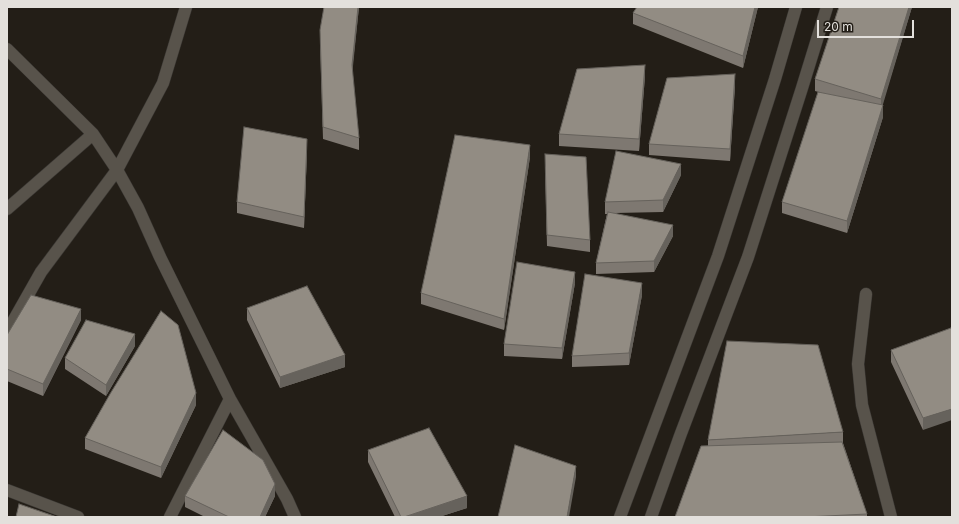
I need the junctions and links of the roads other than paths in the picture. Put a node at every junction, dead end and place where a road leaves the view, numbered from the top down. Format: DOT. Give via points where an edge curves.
graph roads {
  1 [pos="186,7"];
  2 [pos="796,7"];
  3 [pos="827,7"];
  4 [pos="7,49"];
  5 [pos="93,134"];
  6 [pos="117,170"];
  7 [pos="7,209"];
  8 [pos="866,294"];
  9 [pos="7,332"];
  10 [pos="230,399"];
  11 [pos="7,490"];
  12 [pos="78,517"];
  13 [pos="170,517"];
  14 [pos="295,517"];
  15 [pos="620,517"];
  16 [pos="651,517"];
  17 [pos="891,517"];
  1 -- 6 [label="street" via="163,84"];
  2 -- 15 [label="street" via="776,79 718,256"];
  3 -- 16 [label="street" via="748,257"];
  4 -- 5 [label="street"];
  5 -- 6 [label="street"];
  5 -- 7 [label="street"];
  6 -- 9 [label="street" via="42,272"];
  6 -- 10 [label="street" via="138,208"];
  8 -- 17 [label="street" via="858,364 862,405"];
  10 -- 13 [label="street"];
  10 -- 14 [label="street" via="287,498"];
  11 -- 12 [label="street"];
}
